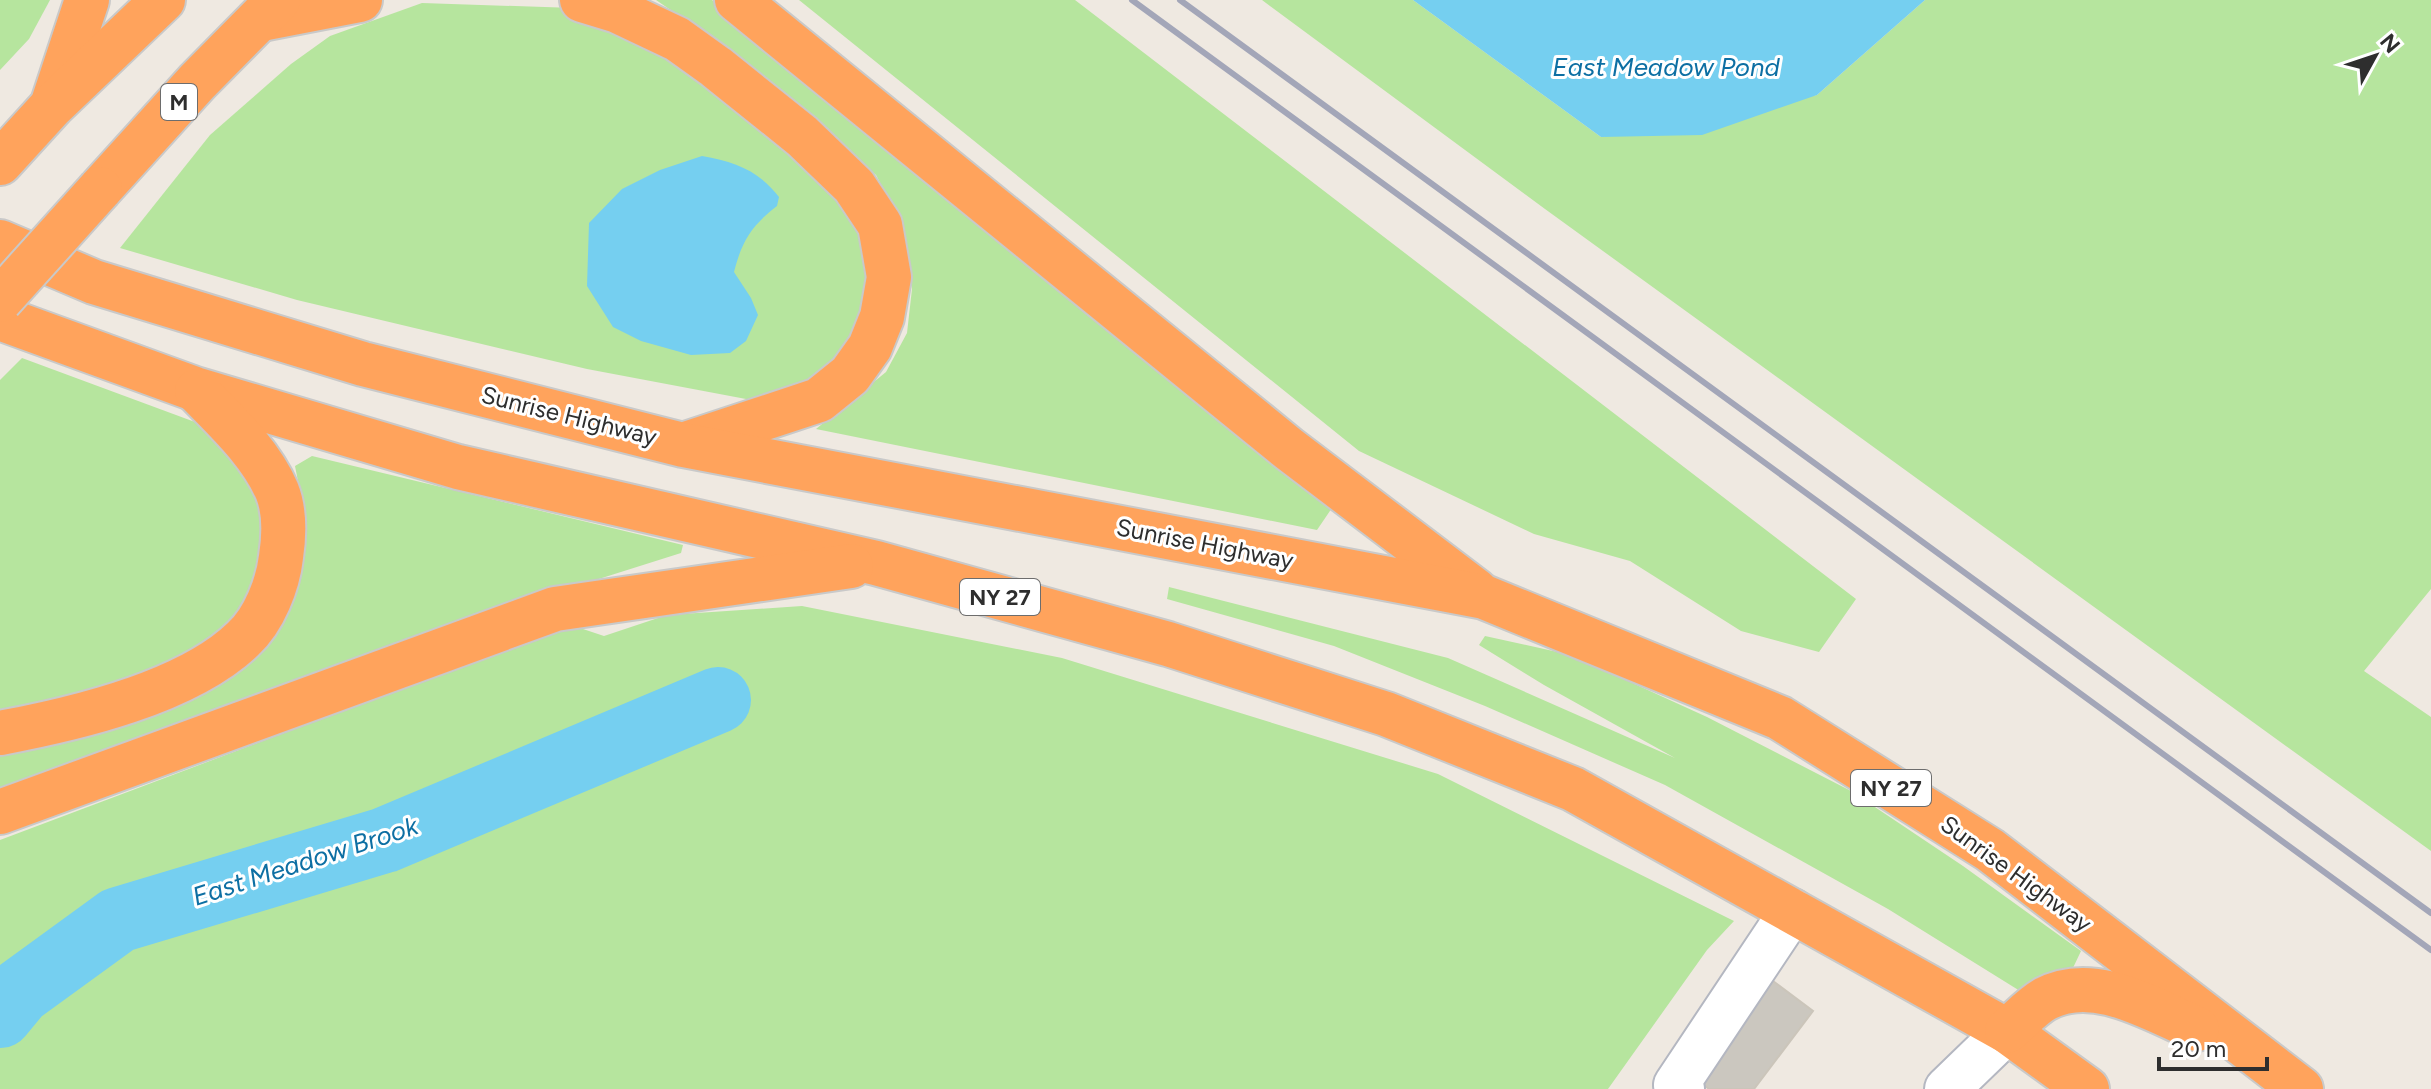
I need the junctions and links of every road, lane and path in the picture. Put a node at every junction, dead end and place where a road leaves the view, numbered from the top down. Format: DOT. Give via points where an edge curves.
graph roads {
  1 [pos="87,0"];
  2 [pos="163,0"];
  3 [pos="360,0"];
  4 [pos="582,0"];
  5 [pos="737,0"];
  6 [pos="270,9"];
  7 [pos="52,106"];
  8 [pos="11,151"];
  9 [pos="0,242"];
  10 [pos="0,300"];
  11 [pos="0,318"];
  12 [pos="195,389"];
  13 [pos="683,445"];
  14 [pos="876,563"];
  15 [pos="1484,597"];
  16 [pos="0,733"];
  17 [pos="0,812"];
  18 [pos="1792,911"];
  19 [pos="2007,1031"];
  20 [pos="2254,1053"];
  21 [pos="1682,1089"];
  22 [pos="1947,1089"];
  23 [pos="2087,1089"];
  24 [pos="2301,1089"];
  1 -- 7 [label="highway"];
  2 -- 7 [label="highway"];
  3 -- 6 [label="highway"];
  4 -- 13 [label="highway" via="677,39 716,67 854,186 880,225 889,277 882,317 850,375 819,400"];
  5 -- 15 [label="highway" via="1289,449"];
  6 -- 10 [label="highway, M, bridge"];
  7 -- 8 [label="highway"];
  9 -- 13 [label="highway, Sunrise Highway / NY 27" via="94,282 363,364"];
  11 -- 12 [label="highway, NY 27"];
  12 -- 14 [label="highway, NY 27" via="458,467"];
  12 -- 16 [label="highway" via="249,446 277,492 284,534 279,577 255,625 205,667 161,687 68,720"];
  13 -- 15 [label="highway, Sunrise Highway / NY 27"];
  14 -- 17 [label="highway" via="555,609"];
  14 -- 18 [label="highway, NY 27" via="1168,644 1386,714 1573,789"];
  15 -- 20 [label="highway, Sunrise Highway / NY 27" via="1780,718 1990,850"];
  18 -- 19 [label="highway, NY 27"];
  18 -- 21 [label="street" via="1676,1085"];
  19 -- 20 [label="highway" via="2045,999 2079,989 2117,995"];
  19 -- 22 [label="street"];
  19 -- 23 [label="highway, NY 27"];
  20 -- 24 [label="highway, Sunrise Highway / NY 27"];
}
